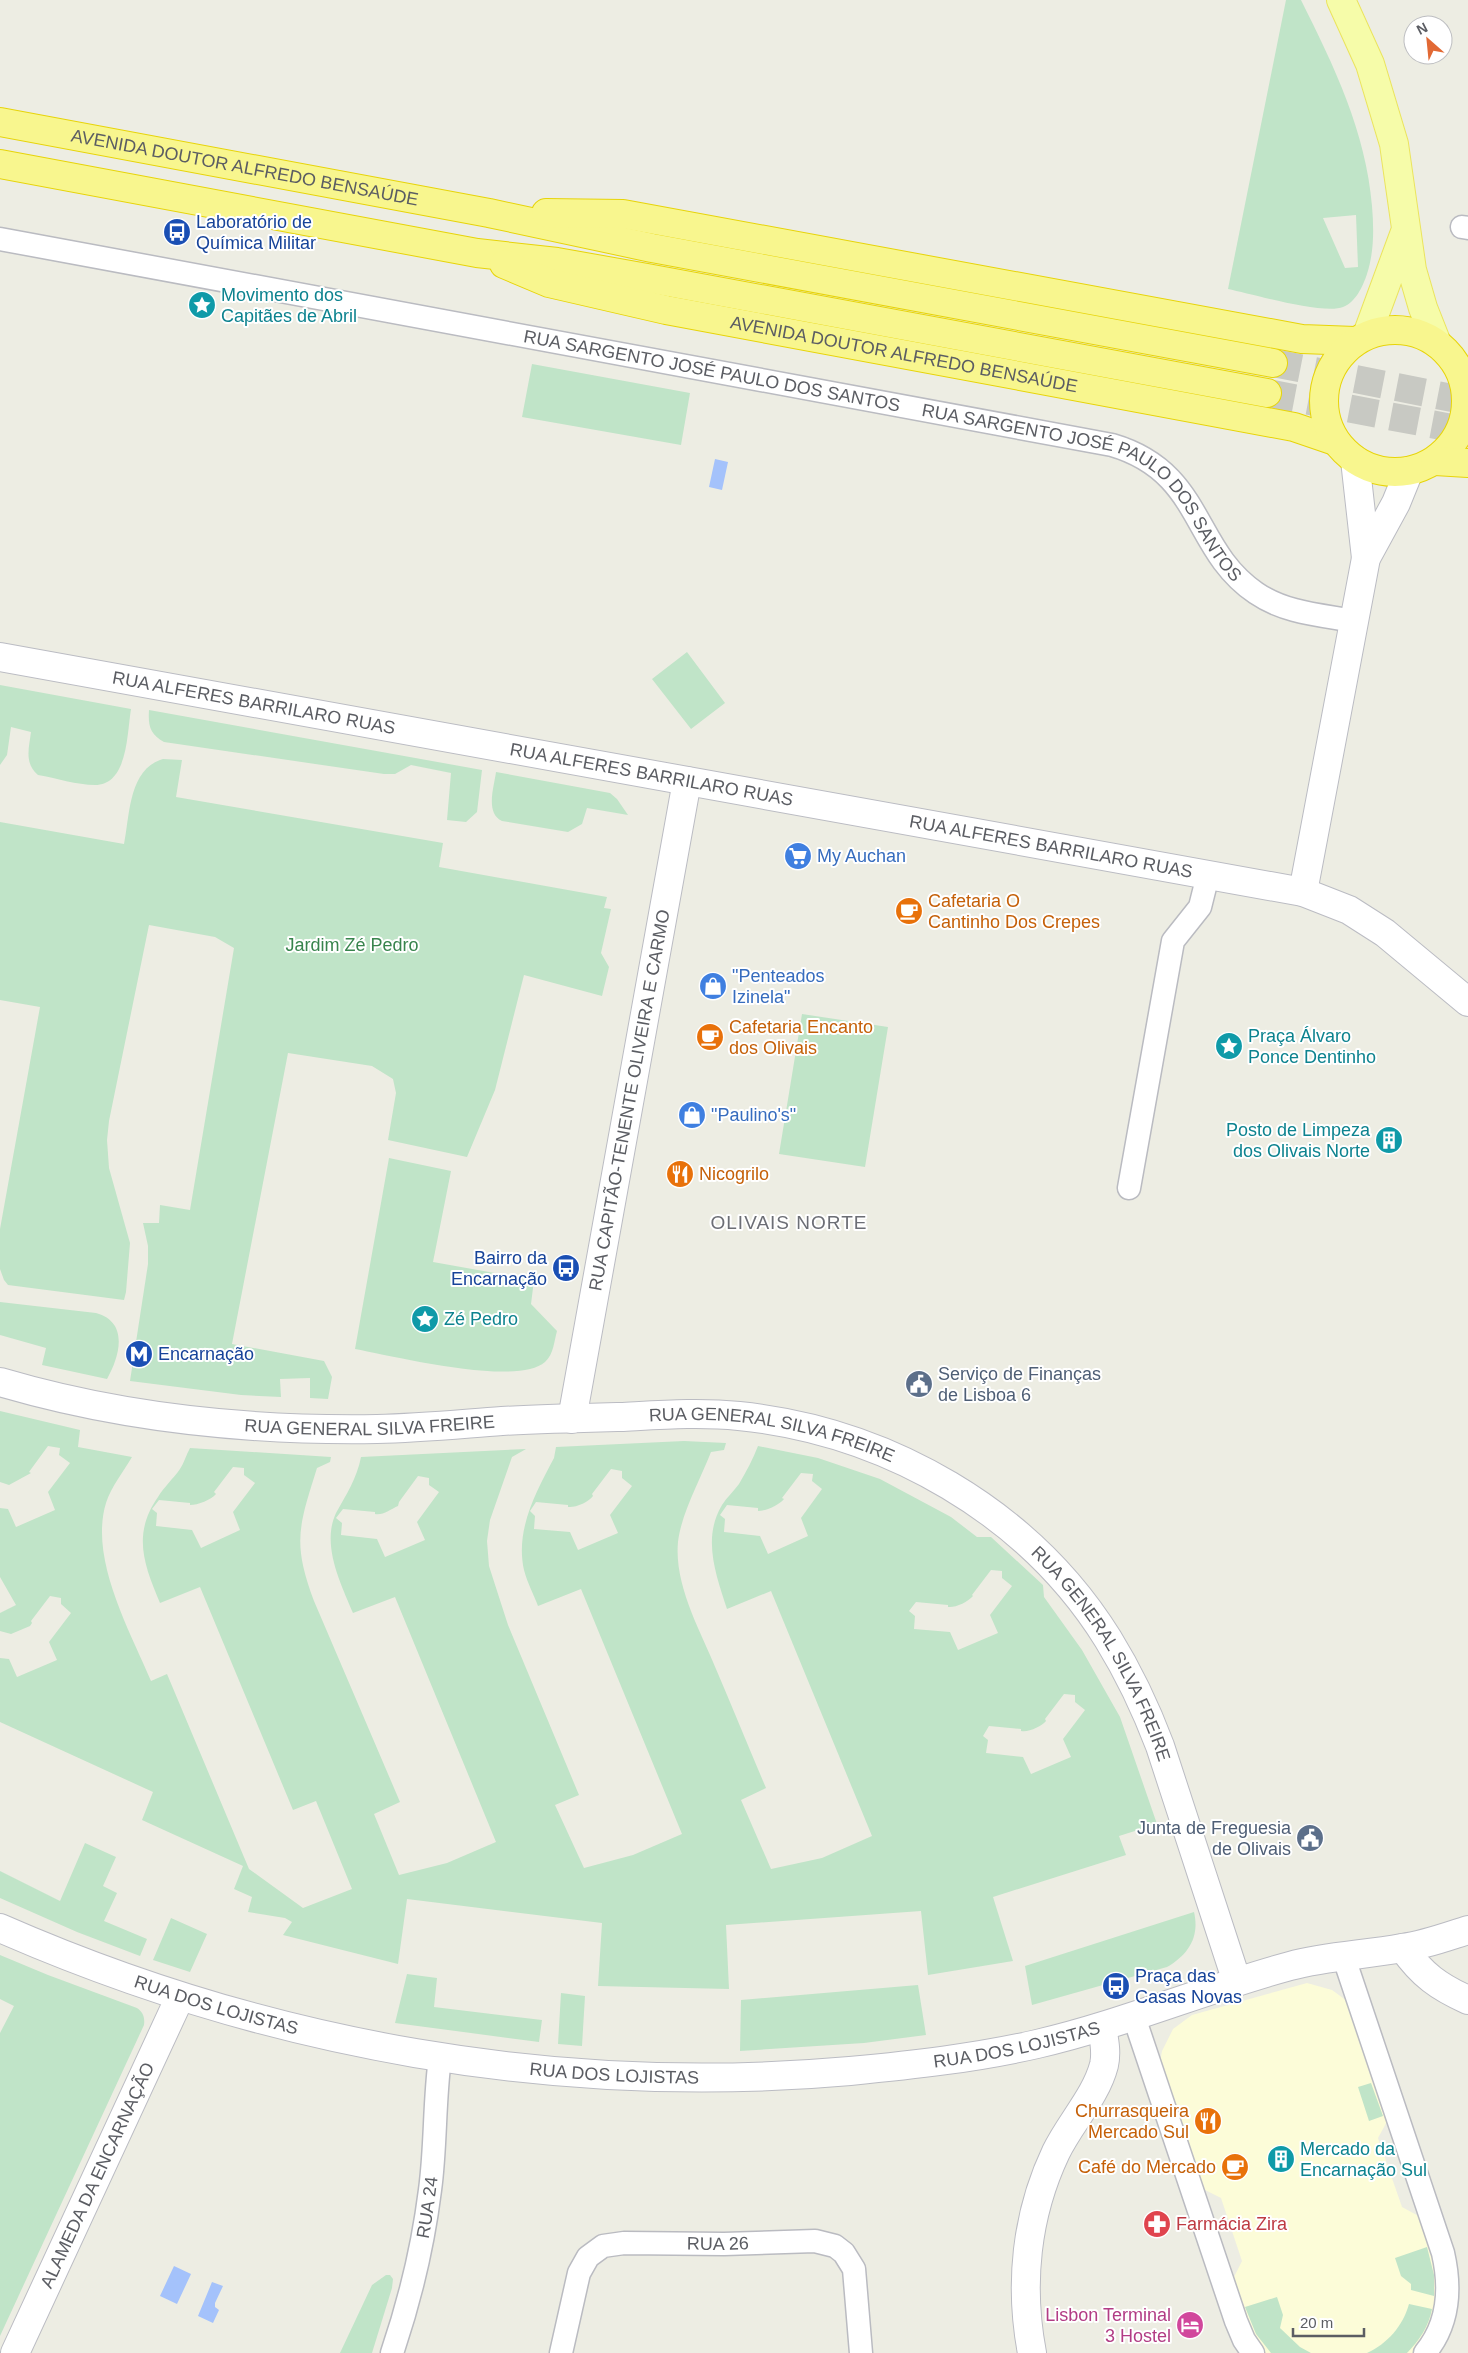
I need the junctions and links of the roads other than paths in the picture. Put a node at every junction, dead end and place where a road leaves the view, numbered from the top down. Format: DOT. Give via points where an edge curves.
graph roads {
  1 [pos="1341,0"];
  2 [pos="0,122"];
  3 [pos="0,164"];
  4 [pos="489,213"];
  5 [pos="1405,232"];
  6 [pos="0,239"];
  7 [pos="477,253"];
  8 [pos="1361,338"];
  9 [pos="1436,341"];
  10 [pos="1273,363"];
  11 [pos="1462,364"];
  12 [pos="1267,393"];
  13 [pos="1336,440"];
  14 [pos="1355,460"];
  15 [pos="1435,460"];
  16 [pos="1468,462"];
  17 [pos="1409,471"];
  18 [pos="1366,558"];
  19 [pos="1354,621"];
  20 [pos="0,657"];
  21 [pos="687,781"];
  22 [pos="1208,875"];
  23 [pos="1303,892"];
  24 [pos="1468,1002"];
  25 [pos="1129,1188"];
  26 [pos="0,1382"];
  27 [pos="572,1419"];
  28 [pos="0,1928"];
  29 [pos="1468,1930"];
  30 [pos="1403,1948"];
  31 [pos="1343,1955"];
  32 [pos="1237,1982"];
  33 [pos="180,1997"];
  34 [pos="1468,2000"];
  35 [pos="1134,2017"];
  36 [pos="1102,2027"];
  37 [pos="440,2058"];
  38 [pos="15,2353"];
  39 [pos="392,2353"];
  40 [pos="561,2353"];
  41 [pos="861,2353"];
  42 [pos="1032,2353"];
  43 [pos="1254,2353"];
  44 [pos="1425,2353"];
  1 -- 5 [label="main road" via="1370,64 1394,144"];
  2 -- 4 [label="highway, AVENIDA DOUTOR ALFREDO BENSAÚDE"];
  3 -- 7 [label="highway, AVENIDA DOUTOR ALFREDO BENSAÚDE"];
  4 -- 8 [label="highway, AVENIDA DOUTOR ALFREDO BENSAÚDE" via="623,214 1302,340"];
  4 -- 10 [label="highway, AVENIDA DOUTOR ALFREDO BENSAÚDE" via="652,248"];
  5 -- 8 [label="main road"];
  5 -- 9 [label="main road" via="1420,298"];
  6 -- 19 [label="street, RUA SARGENTO JOSÉ PAULO DOS SANTOS" via="1112,445 1140,456 1167,474 1187,498 1225,562 1256,593 1296,611"];
  7 -- 12 [label="highway, AVENIDA DOUTOR ALFREDO BENSAÚDE" via="557,262"];
  7 -- 13 [label="highway, AVENIDA DOUTOR ALFREDO BENSAÚDE" via="549,283 666,310 1294,426"];
  8 -- 9 [label="highway" via="1390,329 1414,332"];
  8 -- 13 [label="highway" via="1335,361 1325,387 1325,415"];
  9 -- 11 [label="highway"];
  11 -- 15 [label="highway" via="1466,415 1454,441"];
  13 -- 14 [label="highway"];
  14 -- 17 [label="highway" via="1381,471"];
  14 -- 18 [label="street"];
  15 -- 16 [label="highway"];
  15 -- 17 [label="highway"];
  17 -- 18 [label="street" via="1396,503"];
  18 -- 19 [label="street"];
  19 -- 23 [label="street"];
  20 -- 21 [label="street, RUA ALFERES BARRILARO RUAS"];
  21 -- 22 [label="street, RUA ALFERES BARRILARO RUAS"];
  21 -- 27 [label="street, RUA CAPITÃO-TENENTE OLIVEIRA E CARMO"];
  22 -- 23 [label="street, RUA ALFERES BARRILARO RUAS"];
  22 -- 25 [label="street" via="1200,907 1173,941"];
  23 -- 24 [label="street, RUA ALFERES BARRILARO RUAS" via="1349,910 1385,933"];
  26 -- 27 [label="street, RUA GENERAL SILVA FREIRE" via="131,1411 251,1426 378,1428"];
  27 -- 32 [label="street, RUA GENERAL SILVA FREIRE" via="728,1415 816,1429 863,1444 930,1473 998,1518 1029,1544 1057,1573 1107,1637 1145,1708"];
  28 -- 33 [label="street, RUA DOS LOJISTAS"];
  29 -- 30 [label="street, RUA DOS LOJISTAS"];
  30 -- 31 [label="street, RUA DOS LOJISTAS"];
  30 -- 34 [label="street" via="1432,1982"];
  31 -- 32 [label="street, RUA DOS LOJISTAS"];
  31 -- 44 [label="street" via="1448,2273 1445,2312 1439,2331"];
  32 -- 35 [label="street, RUA DOS LOJISTAS"];
  33 -- 37 [label="street, RUA DOS LOJISTAS" via="326,2037"];
  33 -- 38 [label="street, ALAMEDA DA ENCARNAÇÃO"];
  35 -- 36 [label="street, RUA DOS LOJISTAS"];
  35 -- 43 [label="street" via="1236,2321"];
  36 -- 37 [label="street, RUA DOS LOJISTAS" via="962,2058 780,2076 591,2075"];
  36 -- 42 [label="street" via="1106,2049 1099,2078 1056,2151 1034,2216 1025,2284 1026,2319"];
  37 -- 39 [label="street, RUA 24" via="424,2229 413,2285"];
  40 -- 41 [label="street, RUA 26" via="583,2265 604,2246 624,2243 815,2241 835,2246 854,2269"];
}
